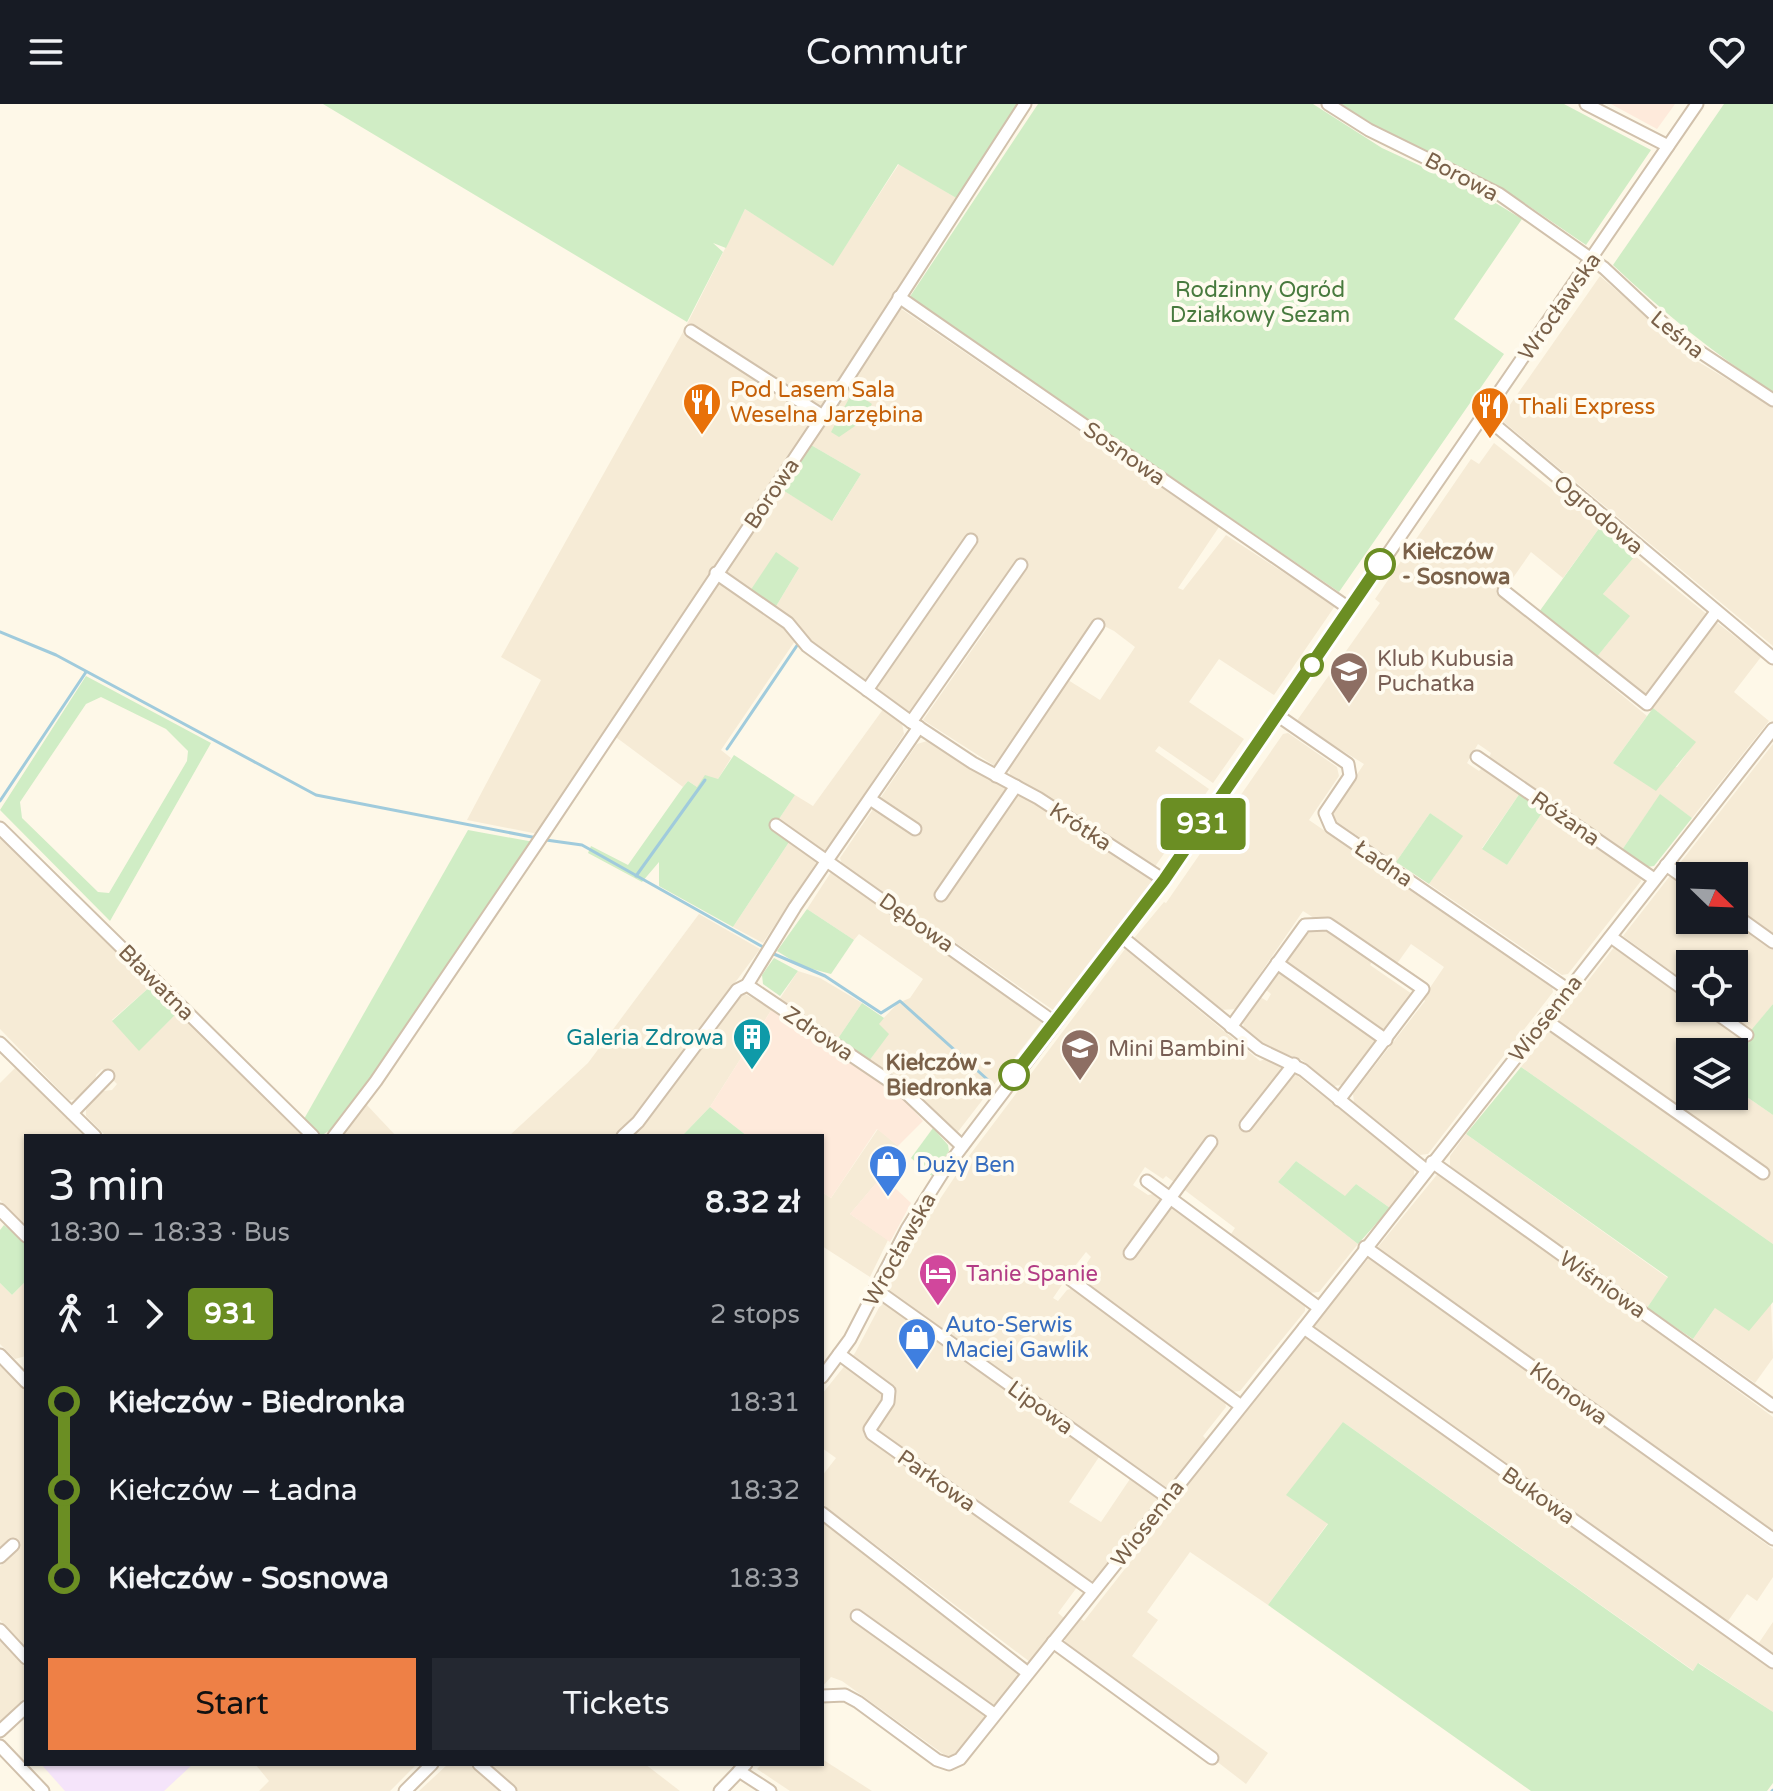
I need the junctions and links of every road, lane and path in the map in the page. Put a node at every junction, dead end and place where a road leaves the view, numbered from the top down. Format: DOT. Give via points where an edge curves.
graph roads {
  1 [pos="1025,104"];
  2 [pos="1328,104"];
  3 [pos="1697,104"];
  4 [pos="1592,105"];
  5 [pos="1668,146"];
  6 [pos="1591,258"];
  7 [pos="899,297"];
  8 [pos="691,331"];
  9 [pos="1773,400"];
  10 [pos="1483,415"];
  11 [pos="823,416"];
  12 [pos="971,540"];
  13 [pos="1021,565"];
  14 [pos="716,573"];
  15 [pos="1504,591"];
  16 [pos="1350,609"];
  17 [pos="1716,612"];
  18 [pos="1098,625"];
  19 [pos="1773,658"];
  20 [pos="867,690"];
  21 [pos="1277,715"];
  22 [pos="915,725"];
  23 [pos="1773,729"];
  24 [pos="1477,757"];
  25 [pos="996,776"];
  26 [pos="1016,786"];
  27 [pos="870,799"];
  28 [pos="776,825"];
  29 [pos="0,828"];
  30 [pos="915,829"];
  31 [pos="826,859"];
  32 [pos="1666,865"];
  33 [pos="1676,872"];
  34 [pos="1654,879"];
  35 [pos="1164,880"];
  36 [pos="941,895"];
  37 [pos="1748,924"];
  38 [pos="1122,937"];
  39 [pos="1611,937"];
  40 [pos="1773,942"];
  41 [pos="1277,963"];
  42 [pos="1676,984"];
  43 [pos="747,985"];
  44 [pos="1567,989"];
  45 [pos="1544,1019"];
  46 [pos="1054,1022"];
  47 [pos="1729,1022"];
  48 [pos="1231,1027"];
  49 [pos="1747,1035"];
  50 [pos="1386,1040"];
  51 [pos="0,1043"];
  52 [pos="1294,1064"];
  53 [pos="108,1076"];
  54 [pos="1339,1100"];
  55 [pos="72,1113"];
  56 [pos="1246,1125"];
  57 [pos="93,1134"];
  58 [pos="311,1134"];
  59 [pos="336,1134"];
  60 [pos="625,1134"];
  61 [pos="1211,1142"];
  62 [pos="962,1146"];
  63 [pos="1429,1166"];
  64 [pos="1763,1173"];
  65 [pos="1147,1181"];
  66 [pos="1170,1198"];
  67 [pos="0,1210"];
  68 [pos="24,1234"];
  69 [pos="1365,1247"];
  70 [pos="1130,1253"];
  71 [pos="1070,1279"];
  72 [pos="875,1289"];
  73 [pos="1318,1307"];
  74 [pos="1304,1328"];
  75 [pos="839,1354"];
  76 [pos="0,1355"];
  77 [pos="824,1374"];
  78 [pos="24,1380"];
  79 [pos="1241,1406"];
  80 [pos="1773,1406"];
  81 [pos="1167,1497"];
  82 [pos="824,1515"];
  83 [pos="1773,1539"];
  84 [pos="13,1545"];
  85 [pos="0,1557"];
  86 [pos="1093,1591"];
  87 [pos="857,1616"];
  88 [pos="0,1630"];
  89 [pos="1053,1642"];
  90 [pos="24,1656"];
  91 [pos="1773,1662"];
  92 [pos="1028,1673"];
  93 [pos="824,1696"];
  94 [pos="24,1709"];
  95 [pos="994,1714"];
  96 [pos="0,1731"];
  97 [pos="0,1746"];
  98 [pos="1212,1758"];
  99 [pos="430,1766"];
  100 [pos="481,1766"];
  101 [pos="743,1768"];
  102 [pos="43,1791"];
  103 [pos="405,1791"];
  104 [pos="510,1791"];
  105 [pos="720,1791"];
  106 [pos="770,1791"];
  1 -- 7 [label="street, Borowa"];
  2 -- 6 [label="street, Borowa" via="1369,130 1489,188"];
  3 -- 5 [label="street, Wrocławska"];
  4 -- 5 [label="street"];
  5 -- 6 [label="street, Wrocławska"];
  6 -- 9 [label="street, Leśna" via="1679,338"];
  6 -- 10 [label="street, Wrocławska"];
  7 -- 11 [label="street, Borowa"];
  7 -- 16 [label="street, Sosnowa"];
  8 -- 11 [label="street"];
  10 -- 16 [label="street, Wrocławska"];
  10 -- 17 [label="street, Ogrodowa"];
  11 -- 14 [label="street, Borowa"];
  12 -- 20 [label="street"];
  13 -- 22 [label="street"];
  14 -- 20 [label="street, Krótka" via="788,623 807,646"];
  14 -- 59 [label="street, Borowa"];
  15 -- 17 [label="street" via="1647,704"];
  16 -- 21 [label="street, Wrocławska"];
  17 -- 19 [label="street, Ogrodowa"];
  18 -- 25 [label="street"];
  20 -- 22 [label="street, Krótka"];
  21 -- 35 [label="street, Wrocławska"];
  21 -- 44 [label="street, Ładna" via="1348,764 1350,776 1325,813 1331,827"];
  22 -- 25 [label="street, Krótka"];
  22 -- 27 [label="street"];
  23 -- 32 [label="street, Wiosenna"];
  24 -- 34 [label="street, Różana"];
  25 -- 26 [label="street, Krótka"];
  26 -- 35 [label="street, Krótka"];
  26 -- 36 [label="street"];
  27 -- 30 [label="street"];
  27 -- 31 [label="street"];
  28 -- 31 [label="street, Dębowa"];
  29 -- 58 [label="street, Bławatna"];
  31 -- 43 [label="street"];
  31 -- 46 [label="street, Dębowa"];
  32 -- 33 [label="street"];
  32 -- 34 [label="street, Wiosenna"];
  34 -- 39 [label="street, Wiosenna"];
  35 -- 38 [label="street, Wrocławska"];
  37 -- 40 [label="street"];
  38 -- 46 [label="street, Wrocławska"];
  38 -- 48 [label="street, Wiśniowa"];
  39 -- 42 [label="street"];
  39 -- 44 [label="street, Wiosenna"];
  41 -- 48 [label="street"];
  41 -- 50 [label="street"];
  41 -- 50 [label="street" via="1305,925 1328,924 1423,989"];
  43 -- 60 [label="street" via="737,990"];
  43 -- 62 [label="street, Zdrowa" via="904,1091"];
  44 -- 45 [label="street, Wiosenna"];
  45 -- 63 [label="street, Wiosenna"];
  45 -- 64 [label="street"];
  46 -- 62 [label="street, Wrocławska"];
  47 -- 49 [label="street"];
  48 -- 52 [label="street, Wiśniowa" via="1259,1049"];
  50 -- 54 [label="street"];
  51 -- 55 [label="street"];
  52 -- 54 [label="street, Wiśniowa"];
  52 -- 56 [label="street"];
  53 -- 55 [label="street"];
  54 -- 63 [label="street, Wiśniowa"];
  55 -- 57 [label="street"];
  61 -- 66 [label="street"];
  62 -- 72 [label="street, Wrocławska"];
  63 -- 69 [label="street, Wiosenna"];
  63 -- 80 [label="street, Wiśniowa"];
  65 -- 66 [label="street"];
  66 -- 70 [label="street"];
  66 -- 73 [label="street"];
  67 -- 68 [label="street"];
  69 -- 73 [label="street, Wiosenna"];
  69 -- 83 [label="street, Klonowa"];
  71 -- 79 [label="street"];
  72 -- 75 [label="street, Wrocławska"];
  72 -- 81 [label="street, Lipowa"];
  73 -- 74 [label="street, Wiosenna"];
  74 -- 79 [label="street, Wiosenna"];
  74 -- 91 [label="street, Bukowa"];
  75 -- 77 [label="street, Wrocławska"];
  75 -- 86 [label="street, Parkowa" via="889,1391 872,1434"];
  76 -- 78 [label="street"];
  79 -- 81 [label="street, Wiosenna"];
  81 -- 86 [label="street, Wiosenna"];
  82 -- 92 [label="street"];
  84 -- 85 [label="street"];
  86 -- 89 [label="street, Wiosenna"];
  87 -- 95 [label="street"];
  88 -- 90 [label="street"];
  89 -- 92 [label="street, Wiosenna"];
  89 -- 98 [label="street"];
  92 -- 95 [label="street, Wiosenna"];
  93 -- 95 [label="street, Wiosenna" via="845,1695 858,1702 949,1764 960,1759"];
  94 -- 96 [label="street"];
  97 -- 102 [label="street"];
  99 -- 103 [label="street"];
  100 -- 104 [label="street"];
  101 -- 105 [label="street"];
  101 -- 106 [label="street"];
}
